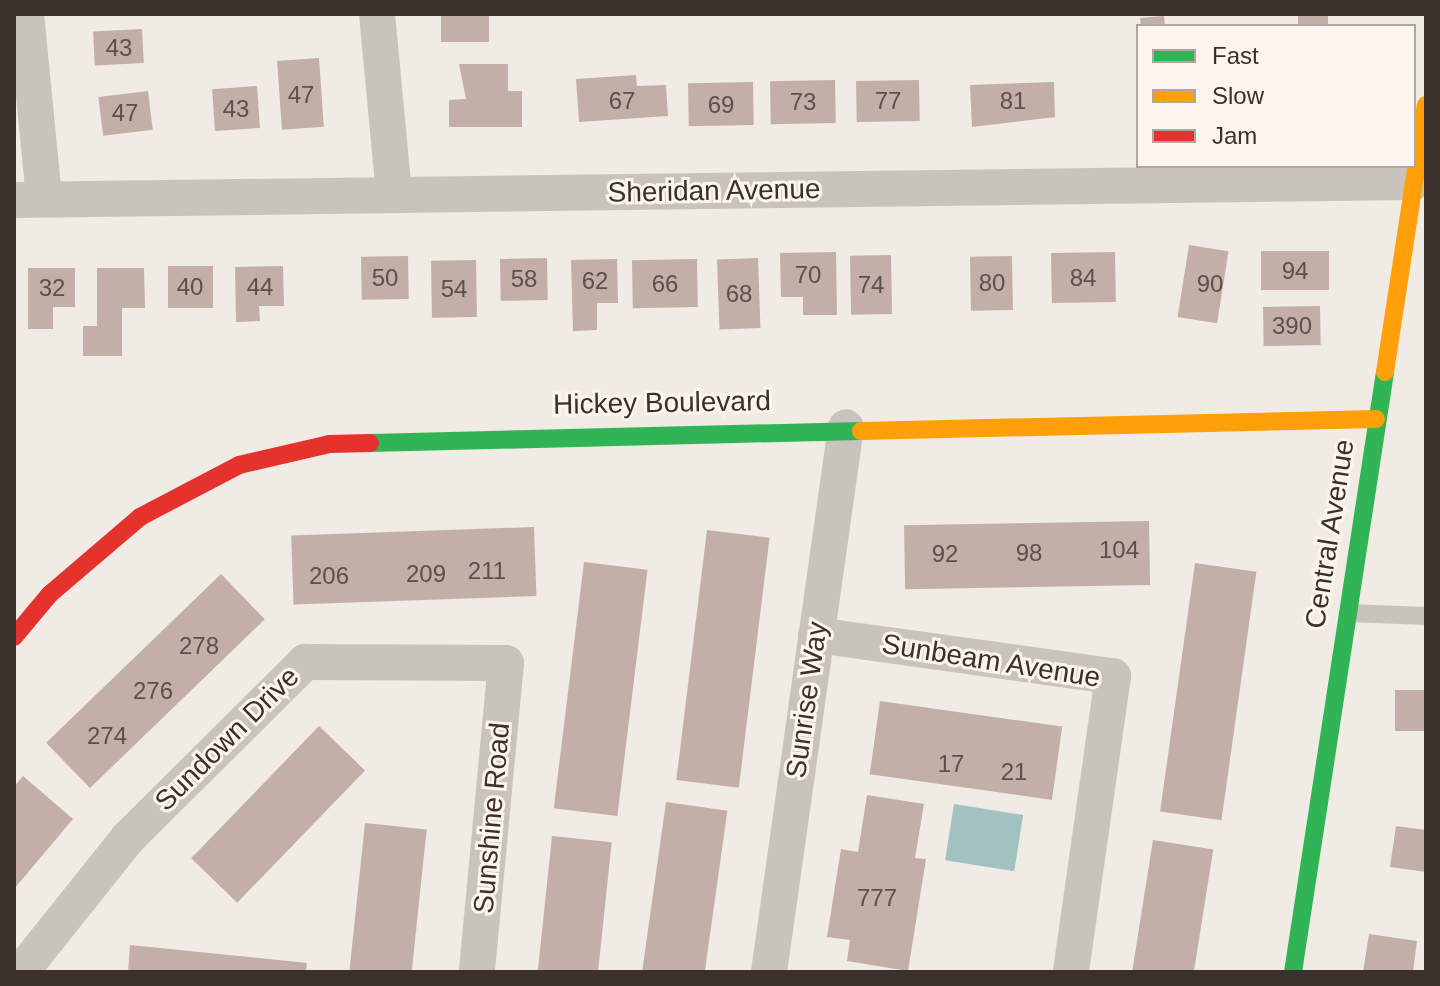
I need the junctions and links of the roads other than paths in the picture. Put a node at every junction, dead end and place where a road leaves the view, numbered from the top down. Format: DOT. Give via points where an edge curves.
graph roads {
  1 [pos="26,14"];
  2 [pos="377,14"];
  3 [pos="1426,105"];
  4 [pos="1414,182"];
  5 [pos="394,195"];
  6 [pos="29,200"];
  7 [pos="1376,419"];
  8 [pos="846,427"];
  9 [pos="1347,613"];
  10 [pos="1426,616"];
  11 [pos="816,635"];
  12 [pos="14,637"];
  13 [pos="506,663"];
  14 [pos="21,972"];
  15 [pos="477,972"];
  16 [pos="769,972"];
  17 [pos="1071,972"];
  18 [pos="1293,972"];
  1 -- 6 [label="street"];
  2 -- 5 [label="street"];
  3 -- 4 [label="street, Central Avenue"];
  4 -- 5 [label="street, Sheridan Avenue"];
  4 -- 7 [label="street, Central Avenue"];
  5 -- 6 [label="street, Sheridan Avenue"];
  7 -- 8 [label="street, Hickey Boulevard"];
  7 -- 9 [label="street, Central Avenue"];
  8 -- 11 [label="street, Sunrise Way"];
  8 -- 12 [label="street, Hickey Boulevard" via="370,438 239,465 140,517 50,594"];
  9 -- 10 [label="lane"];
  9 -- 18 [label="street, Central Avenue"];
  11 -- 16 [label="street, Sunrise Way"];
  11 -- 17 [label="street, Sunbeam Avenue" via="1113,676"];
  13 -- 14 [label="street, Sundown Drive" via="305,662 128,838"];
  13 -- 15 [label="street, Sunshine Road"];
}
